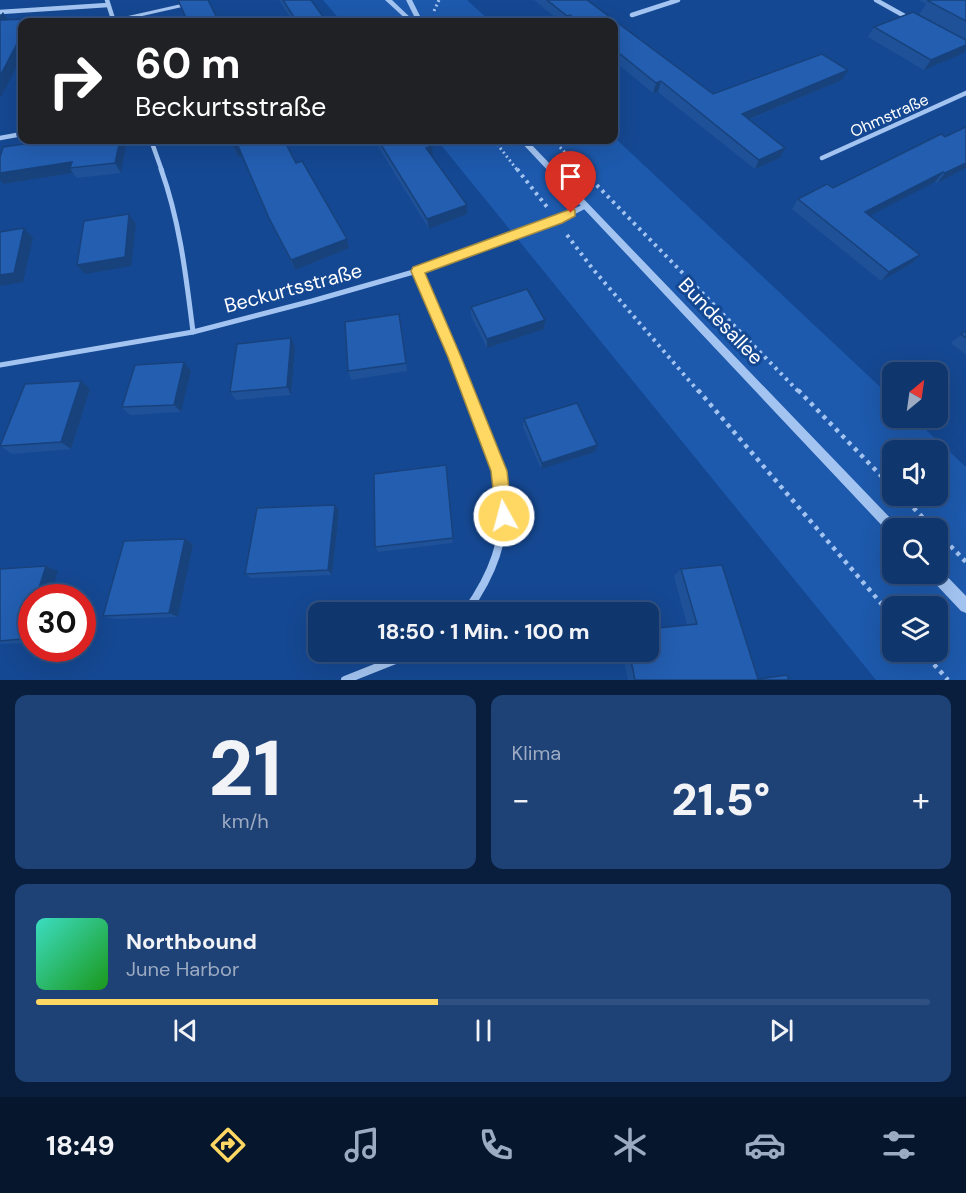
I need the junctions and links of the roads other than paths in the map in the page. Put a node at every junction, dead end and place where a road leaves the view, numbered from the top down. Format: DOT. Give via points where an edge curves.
graph roads {
  1 [pos="106,0"];
  2 [pos="388,0"];
  3 [pos="409,0"];
  4 [pos="678,0"];
  5 [pos="876,0"];
  6 [pos="192,3"];
  7 [pos="108,5"];
  8 [pos="0,12"];
  9 [pos="632,15"];
  10 [pos="113,18"];
  11 [pos="130,18"];
  12 [pos="408,18"];
  13 [pos="418,18"];
  14 [pos="916,22"];
  15 [pos="966,93"];
  16 [pos="18,135"];
  17 [pos="0,138"];
  18 [pos="152,144"];
  19 [pos="527,144"];
  20 [pos="822,158"];
  21 [pos="585,206"];
  22 [pos="417,271"];
  23 [pos="193,332"];
  24 [pos="0,365"];
  25 [pos="882,518"];
  26 [pos="945,584"];
  27 [pos="472,602"];
  28 [pos="966,606"];
  29 [pos="390,662"];
  30 [pos="345,680"];
  1 -- 7 [label="street"];
  2 -- 12 [label="street"];
  3 -- 13 [label="street"];
  4 -- 9 [label="street"];
  5 -- 14 [label="street"];
  6 -- 11 [label="lane"];
  7 -- 8 [label="street"];
  7 -- 10 [label="street"];
  15 -- 20 [label="street, Ohmstraße"];
  16 -- 17 [label="street"];
  18 -- 23 [label="street" via="181,239"];
  19 -- 21 [label="street, Bundesallee"];
  21 -- 22 [label="street, Beckurtsstraße" via="558,220"];
  21 -- 25 [label="street, Bundesallee"];
  22 -- 23 [label="street, Beckurtsstraße"];
  22 -- 27 [label="street" via="499,471 504,516 500,542 486,581"];
  23 -- 24 [label="street, Beckurtsstraße"];
  26 -- 28 [label="street"];
  29 -- 30 [label="street"];
}
